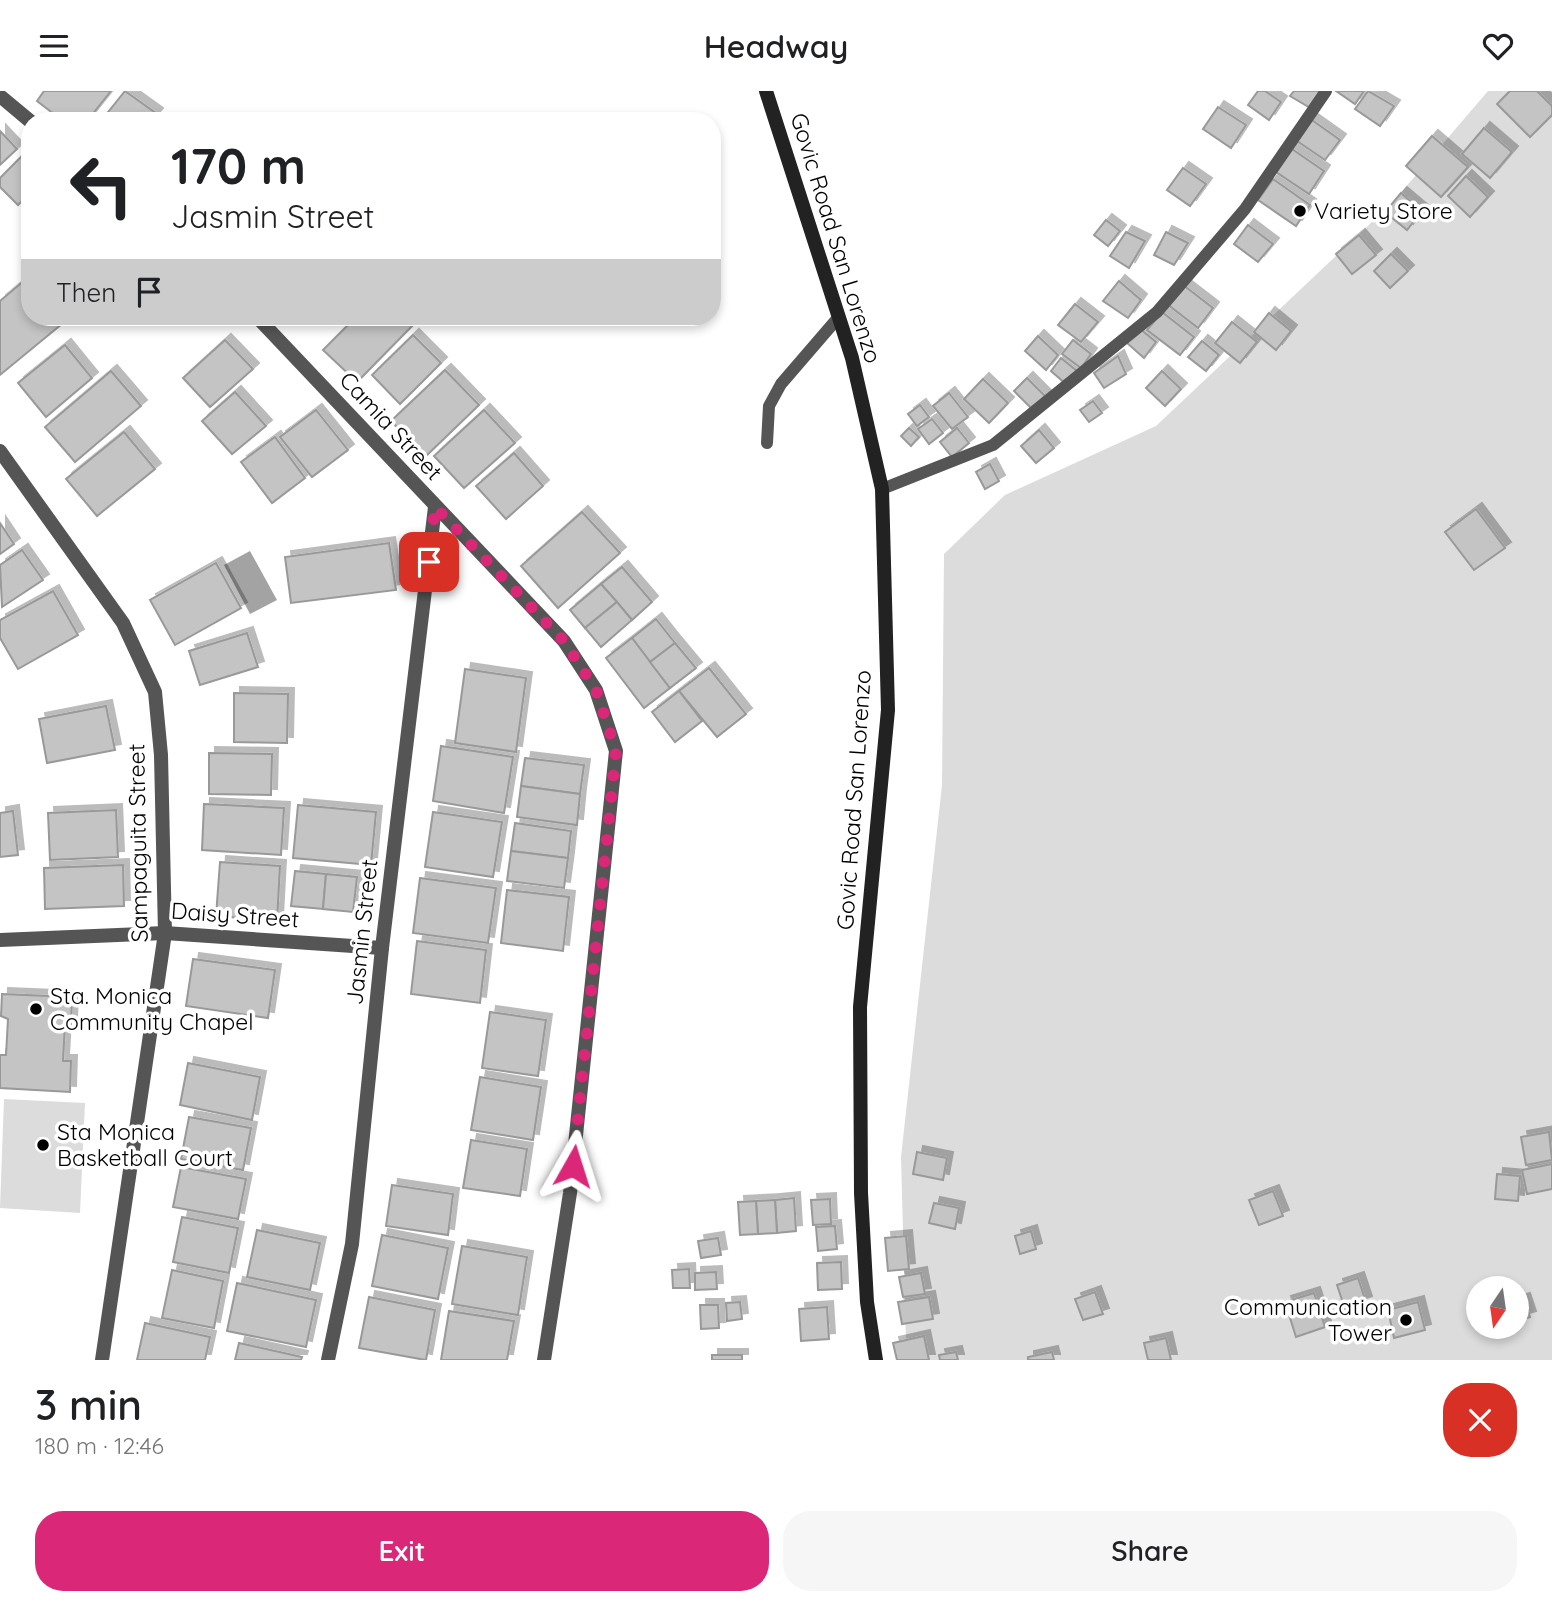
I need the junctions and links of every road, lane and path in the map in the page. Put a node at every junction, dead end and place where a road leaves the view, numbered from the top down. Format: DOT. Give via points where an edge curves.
graph roads {
  1 [pos="766,91"];
  2 [pos="1326,91"];
  3 [pos="0,96"];
  4 [pos="21,114"];
  5 [pos="837,319"];
  6 [pos="265,326"];
  7 [pos="767,443"];
  8 [pos="0,451"];
  9 [pos="882,489"];
  10 [pos="435,507"];
  11 [pos="165,933"];
  12 [pos="0,940"];
  13 [pos="382,948"];
  14 [pos="102,1360"];
  15 [pos="328,1360"];
  16 [pos="544,1360"];
  17 [pos="876,1360"];
  1 -- 5 [label="main road, Govic Road San Lorenzo"];
  2 -- 9 [label="lane" via="1245,209 1157,311 993,445"];
  3 -- 4 [label="street"];
  5 -- 7 [label="lane" via="781,384 769,406"];
  5 -- 9 [label="main road, Govic Road San Lorenzo" via="852,358"];
  6 -- 10 [label="street, Camia Street"];
  8 -- 11 [label="street, Sampaguita Street" via="123,623 155,692"];
  9 -- 17 [label="main road, Govic Road San Lorenzo" via="888,709 860,1007 861,1193 867,1302"];
  10 -- 13 [label="street, Jasmin Street"];
  10 -- 16 [label="street, Camia Street" via="564,641 596,690 616,751 570,1193"];
  11 -- 12 [label="street, Daisy Street"];
  11 -- 13 [label="street, Daisy Street"];
  11 -- 14 [label="street, Sampaguita Street"];
  13 -- 15 [label="street, Jasmin Street" via="352,1244"];
}
